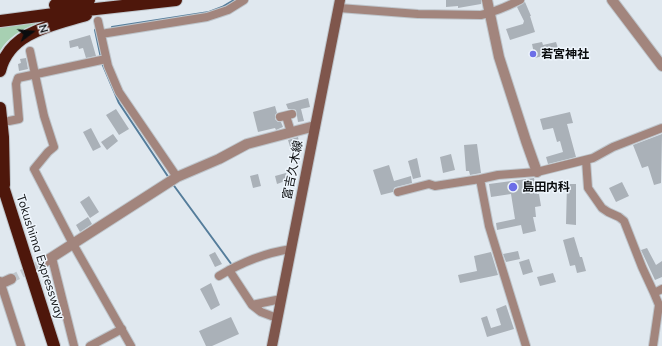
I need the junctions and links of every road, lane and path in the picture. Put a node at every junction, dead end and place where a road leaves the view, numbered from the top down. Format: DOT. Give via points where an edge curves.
graph roads {
  1 [pos="89,0"];
  2 [pos="176,0"];
  3 [pos="244,0"];
  4 [pos="487,0"];
  5 [pos="520,0"];
  6 [pos="612,0"];
  7 [pos="340,4"];
  8 [pos="114,7"];
  9 [pos="0,13"];
  10 [pos="490,13"];
  11 [pos="0,21"];
  12 [pos="98,21"];
  13 [pos="101,34"];
  14 [pos="30,51"];
  15 [pos="102,60"];
  16 [pos="661,62"];
  17 [pos="0,71"];
  18 [pos="35,75"];
  19 [pos="0,108"];
  20 [pos="286,116"];
  21 [pos="9,121"];
  22 [pos="315,126"];
  23 [pos="662,128"];
  24 [pos="291,132"];
  25 [pos="586,160"];
  26 [pos="537,172"];
  27 [pos="0,177"];
  28 [pos="480,179"];
  29 [pos="173,180"];
  30 [pos="398,192"];
  31 [pos="2,194"];
  32 [pos="73,244"];
  33 [pos="291,249"];
  34 [pos="47,261"];
  35 [pos="229,270"];
  36 [pos="219,276"];
  37 [pos="11,279"];
  38 [pos="0,283"];
  39 [pos="658,291"];
  40 [pos="281,299"];
  41 [pos="252,305"];
  42 [pos="277,318"];
  43 [pos="122,329"];
  44 [pos="21,346"];
  45 [pos="54,346"];
  46 [pos="74,346"];
  47 [pos="90,346"];
  48 [pos="131,346"];
  49 [pos="272,346"];
  50 [pos="526,346"];
  51 [pos="653,346"];
  1 -- 9 [label="highway"];
  2 -- 8 [label="highway"];
  3 -- 13 [label="street" via="228,10 207,17"];
  4 -- 10 [label="street"];
  5 -- 10 [label="street"];
  6 -- 16 [label="street"];
  7 -- 10 [label="street" via="418,14"];
  7 -- 22 [label="main road, 富吉久木線"];
  8 -- 11 [label="highway"];
  8 -- 17 [label="highway" via="35,31 13,46 5,57"];
  10 -- 26 [label="street" via="499,57"];
  12 -- 13 [label="street"];
  13 -- 15 [label="street"];
  14 -- 18 [label="street"];
  15 -- 18 [label="street"];
  15 -- 29 [label="street"];
  18 -- 21 [label="street" via="18,78 18,119"];
  18 -- 32 [label="street" via="54,147 34,169"];
  19 -- 31 [label="highway" via="3,137"];
  20 -- 24 [label="street"];
  22 -- 24 [label="street"];
  22 -- 33 [label="main road, 富吉久木線"];
  23 -- 25 [label="street"];
  24 -- 29 [label="street" via="247,144"];
  25 -- 26 [label="street"];
  25 -- 39 [label="street" via="588,188 602,208 624,221 642,268"];
  26 -- 28 [label="street"];
  27 -- 31 [label="highway, Tokushima Expressway"];
  28 -- 30 [label="street" via="435,186 428,184"];
  28 -- 50 [label="street" via="489,226"];
  29 -- 32 [label="street"];
  31 -- 45 [label="highway, Tokushima Expressway"];
  32 -- 34 [label="street"];
  32 -- 43 [label="street"];
  33 -- 35 [label="street" via="273,252"];
  33 -- 40 [label="main road, 富吉久木線"];
  34 -- 46 [label="street"];
  35 -- 36 [label="street"];
  35 -- 41 [label="street"];
  37 -- 38 [label="street"];
  38 -- 44 [label="street"];
  39 -- 51 [label="street" via="659,305"];
  40 -- 41 [label="street"];
  40 -- 42 [label="main road, 富吉久木線"];
  41 -- 42 [label="street" via="261,312"];
  42 -- 49 [label="main road, 富吉久木線"];
  43 -- 47 [label="street"];
  43 -- 48 [label="street"];
}
